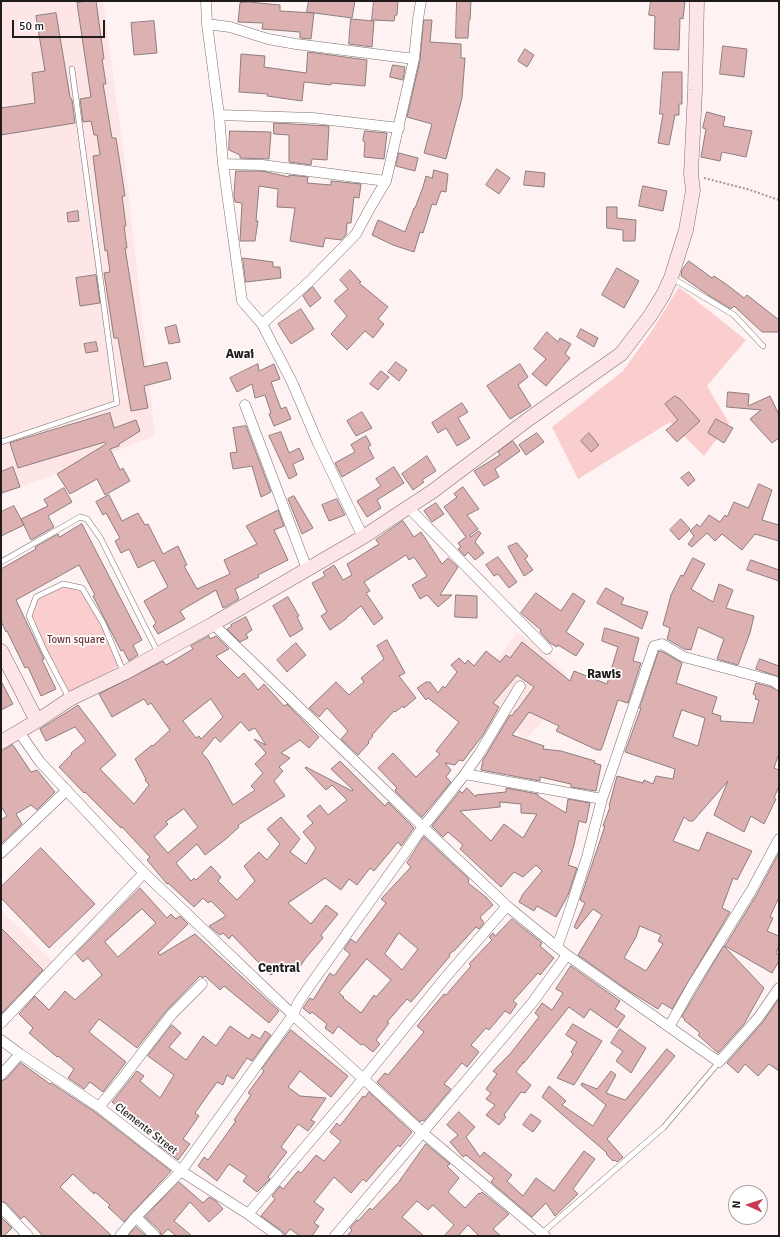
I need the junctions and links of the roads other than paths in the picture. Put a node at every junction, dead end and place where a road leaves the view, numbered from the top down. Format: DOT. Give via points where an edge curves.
graph roads {
  1 [pos="206,1"];
  2 [pos="421,1"];
  3 [pos="697,1"];
  4 [pos="207,24"];
  5 [pos="414,59"];
  6 [pos="72,70"];
  7 [pos="219,115"];
  8 [pos="398,128"];
  9 [pos="223,164"];
  10 [pos="386,181"];
  11 [pos="671,278"];
  12 [pos="262,324"];
  13 [pos="763,346"];
  14 [pos="245,405"];
  15 [pos="1,442"];
  16 [pos="408,507"];
  17 [pos="360,538"];
  18 [pos="1,562"];
  19 [pos="307,569"];
  20 [pos="213,624"];
  21 [pos="547,649"];
  22 [pos="1,651"];
  23 [pos="158,654"];
  24 [pos="124,673"];
  25 [pos="779,685"];
  26 [pos="520,686"];
  27 [pos="70,699"];
  28 [pos="37,721"];
  29 [pos="19,732"];
  30 [pos="1,742"];
  31 [pos="465,774"];
  32 [pos="67,790"];
  33 [pos="602,799"];
  34 [pos="423,827"];
  35 [pos="779,838"];
  36 [pos="1,853"];
  37 [pos="144,872"];
  38 [pos="507,906"];
  39 [pos="557,947"];
  40 [pos="567,955"];
  41 [pos="202,984"];
  42 [pos="779,988"];
  43 [pos="293,1015"];
  44 [pos="1,1023"];
  45 [pos="669,1027"];
  46 [pos="1,1040"];
  47 [pos="17,1052"];
  48 [pos="719,1062"];
  49 [pos="1,1075"];
  50 [pos="364,1078"];
  51 [pos="99,1107"];
  52 [pos="423,1133"];
  53 [pos="181,1170"];
  54 [pos="1,1207"];
  55 [pos="248,1214"];
  56 [pos="136,1217"];
  57 [pos="542,1235"];
  58 [pos="28,1236"];
  59 [pos="120,1236"];
  60 [pos="155,1236"];
  61 [pos="278,1236"];
  62 [pos="335,1236"];
  1 -- 4 [label="street"];
  2 -- 5 [label="street"];
  3 -- 11 [label="main road" via="691,174 693,190 686,230"];
  4 -- 5 [label="street" via="230,26 268,39 296,44"];
  4 -- 7 [label="street"];
  5 -- 8 [label="street"];
  6 -- 15 [label="lane" via="117,404"];
  7 -- 8 [label="street" via="313,118"];
  7 -- 9 [label="street"];
  8 -- 10 [label="street"];
  9 -- 10 [label="street" via="262,165"];
  9 -- 12 [label="street" via="242,301"];
  10 -- 12 [label="street" via="356,234 310,281"];
  11 -- 13 [label="lane" via="734,315"];
  11 -- 16 [label="main road" via="650,316 621,354"];
  12 -- 17 [label="street" via="292,382"];
  14 -- 19 [label="street"];
  16 -- 17 [label="main road"];
  16 -- 21 [label="street"];
  17 -- 19 [label="main road"];
  18 -- 23 [label="lane" via="80,517 87,519 101,539"];
  19 -- 20 [label="main road"];
  20 -- 23 [label="main road"];
  20 -- 34 [label="street"];
  22 -- 28 [label="main road"];
  23 -- 24 [label="main road"];
  24 -- 27 [label="main road"];
  24 -- 27 [label="lane" via="103,623 82,588 63,584 36,597 29,616"];
  25 -- 33 [label="street" via="774,681 684,657 662,644 654,646"];
  26 -- 31 [label="street"];
  27 -- 28 [label="main road"];
  28 -- 29 [label="main road"];
  29 -- 30 [label="main road"];
  29 -- 32 [label="street" via="40,762"];
  31 -- 33 [label="street"];
  31 -- 34 [label="street"];
  32 -- 36 [label="street"];
  32 -- 37 [label="street"];
  33 -- 39 [label="street" via="587,856"];
  34 -- 38 [label="street"];
  34 -- 43 [label="street" via="298,1003"];
  35 -- 45 [label="street" via="751,891"];
  37 -- 43 [label="street"];
  37 -- 44 [label="street"];
  38 -- 39 [label="street"];
  38 -- 50 [label="street"];
  39 -- 40 [label="street"];
  40 -- 45 [label="street"];
  40 -- 52 [label="street" via="532,1003"];
  41 -- 51 [label="street" via="172,1014"];
  42 -- 48 [label="street" via="758,1018"];
  43 -- 50 [label="street"];
  43 -- 53 [label="street"];
  45 -- 48 [label="street"];
  46 -- 47 [label="street, Clemente Street"];
  47 -- 49 [label="street"];
  47 -- 51 [label="street, Clemente Street"];
  48 -- 57 [label="lane" via="664,1127"];
  50 -- 52 [label="street"];
  50 -- 55 [label="street"];
  51 -- 53 [label="street, Clemente Street"];
  52 -- 57 [label="street"];
  52 -- 62 [label="street"];
  53 -- 55 [label="street, Clemente Street"];
  53 -- 56 [label="street"];
  54 -- 58 [label="street"];
  55 -- 61 [label="street, Clemente Street"];
  56 -- 59 [label="street"];
  56 -- 60 [label="street"];
}
